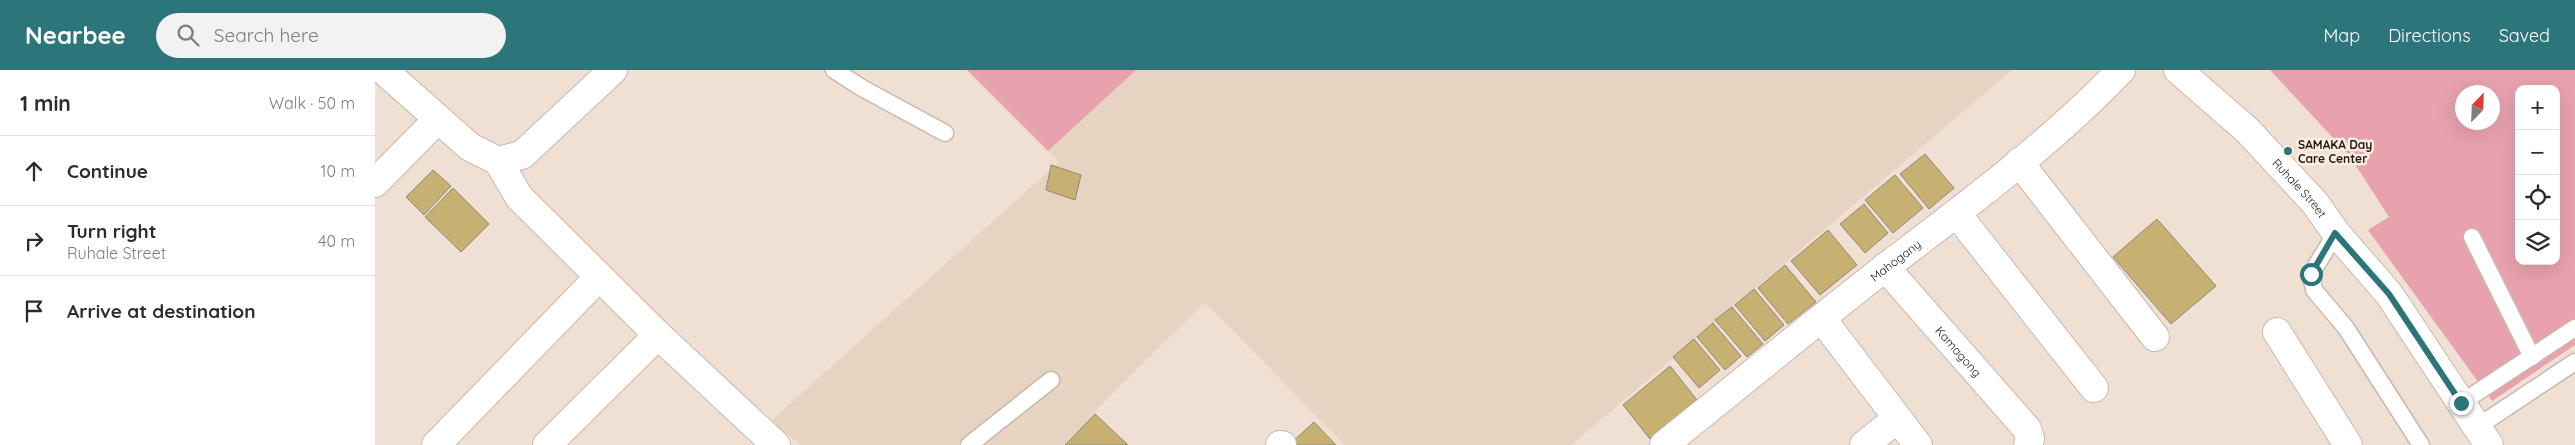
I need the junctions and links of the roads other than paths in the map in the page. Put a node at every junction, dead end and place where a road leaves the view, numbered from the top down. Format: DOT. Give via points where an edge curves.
graph roads {
  1 [pos="383,70"];
  2 [pos="613,70"];
  3 [pos="834,70"];
  4 [pos="2121,70"];
  5 [pos="2178,70"];
  6 [pos="438,119"];
  7 [pos="945,133"];
  8 [pos="498,161"];
  9 [pos="2019,162"];
  10 [pos="375,183"];
  11 [pos="1957,214"];
  12 [pos="2335,233"];
  13 [pos="2472,237"];
  14 [pos="1885,268"];
  15 [pos="599,277"];
  16 [pos="1822,319"];
  17 [pos="2575,328"];
  18 [pos="2277,332"];
  19 [pos="658,335"];
  20 [pos="2155,337"];
  21 [pos="2532,357"];
  22 [pos="2575,362"];
  23 [pos="1051,380"];
  24 [pos="2095,388"];
  25 [pos="2461,403"];
  26 [pos="1897,419"];
  27 [pos="2483,436"];
  28 [pos="2029,441"];
  29 [pos="437,445"];
  30 [pos="547,445"];
  31 [pos="775,445"];
  32 [pos="969,445"];
  33 [pos="1664,445"];
  34 [pos="1864,445"];
  35 [pos="1918,445"];
  36 [pos="2348,445"];
  37 [pos="2421,445"];
  1 -- 6 [label="street"];
  2 -- 8 [label="street" via="522,155"];
  3 -- 7 [label="lane"];
  4 -- 9 [label="street, Mahogany" via="2095,97"];
  5 -- 12 [label="street, Ruhale Street" via="2247,130 2315,203"];
  6 -- 8 [label="street" via="470,147"];
  6 -- 10 [label="street"];
  8 -- 15 [label="street" via="519,197"];
  9 -- 11 [label="street, Mahogany"];
  9 -- 20 [label="street"];
  11 -- 14 [label="street, Mahogany"];
  11 -- 24 [label="street"];
  12 -- 25 [label="street, Ruhale Street" via="2389,294"];
  12 -- 37 [label="lane" via="2311,274 2313,290 2346,328"];
  13 -- 21 [label="lane"];
  14 -- 16 [label="street, Mahogany"];
  14 -- 28 [label="street, Kamagong" via="2027,429"];
  15 -- 19 [label="street"];
  15 -- 29 [label="street"];
  16 -- 26 [label="street"];
  16 -- 33 [label="street, Mahogany"];
  17 -- 21 [label="lane"];
  18 -- 36 [label="street"];
  19 -- 30 [label="street"];
  19 -- 31 [label="street"];
  21 -- 25 [label="lane"];
  22 -- 27 [label="lane"];
  23 -- 32 [label="lane"];
  25 -- 27 [label="street, Ruhale Street"];
  26 -- 34 [label="street"];
  26 -- 35 [label="street"];
}
